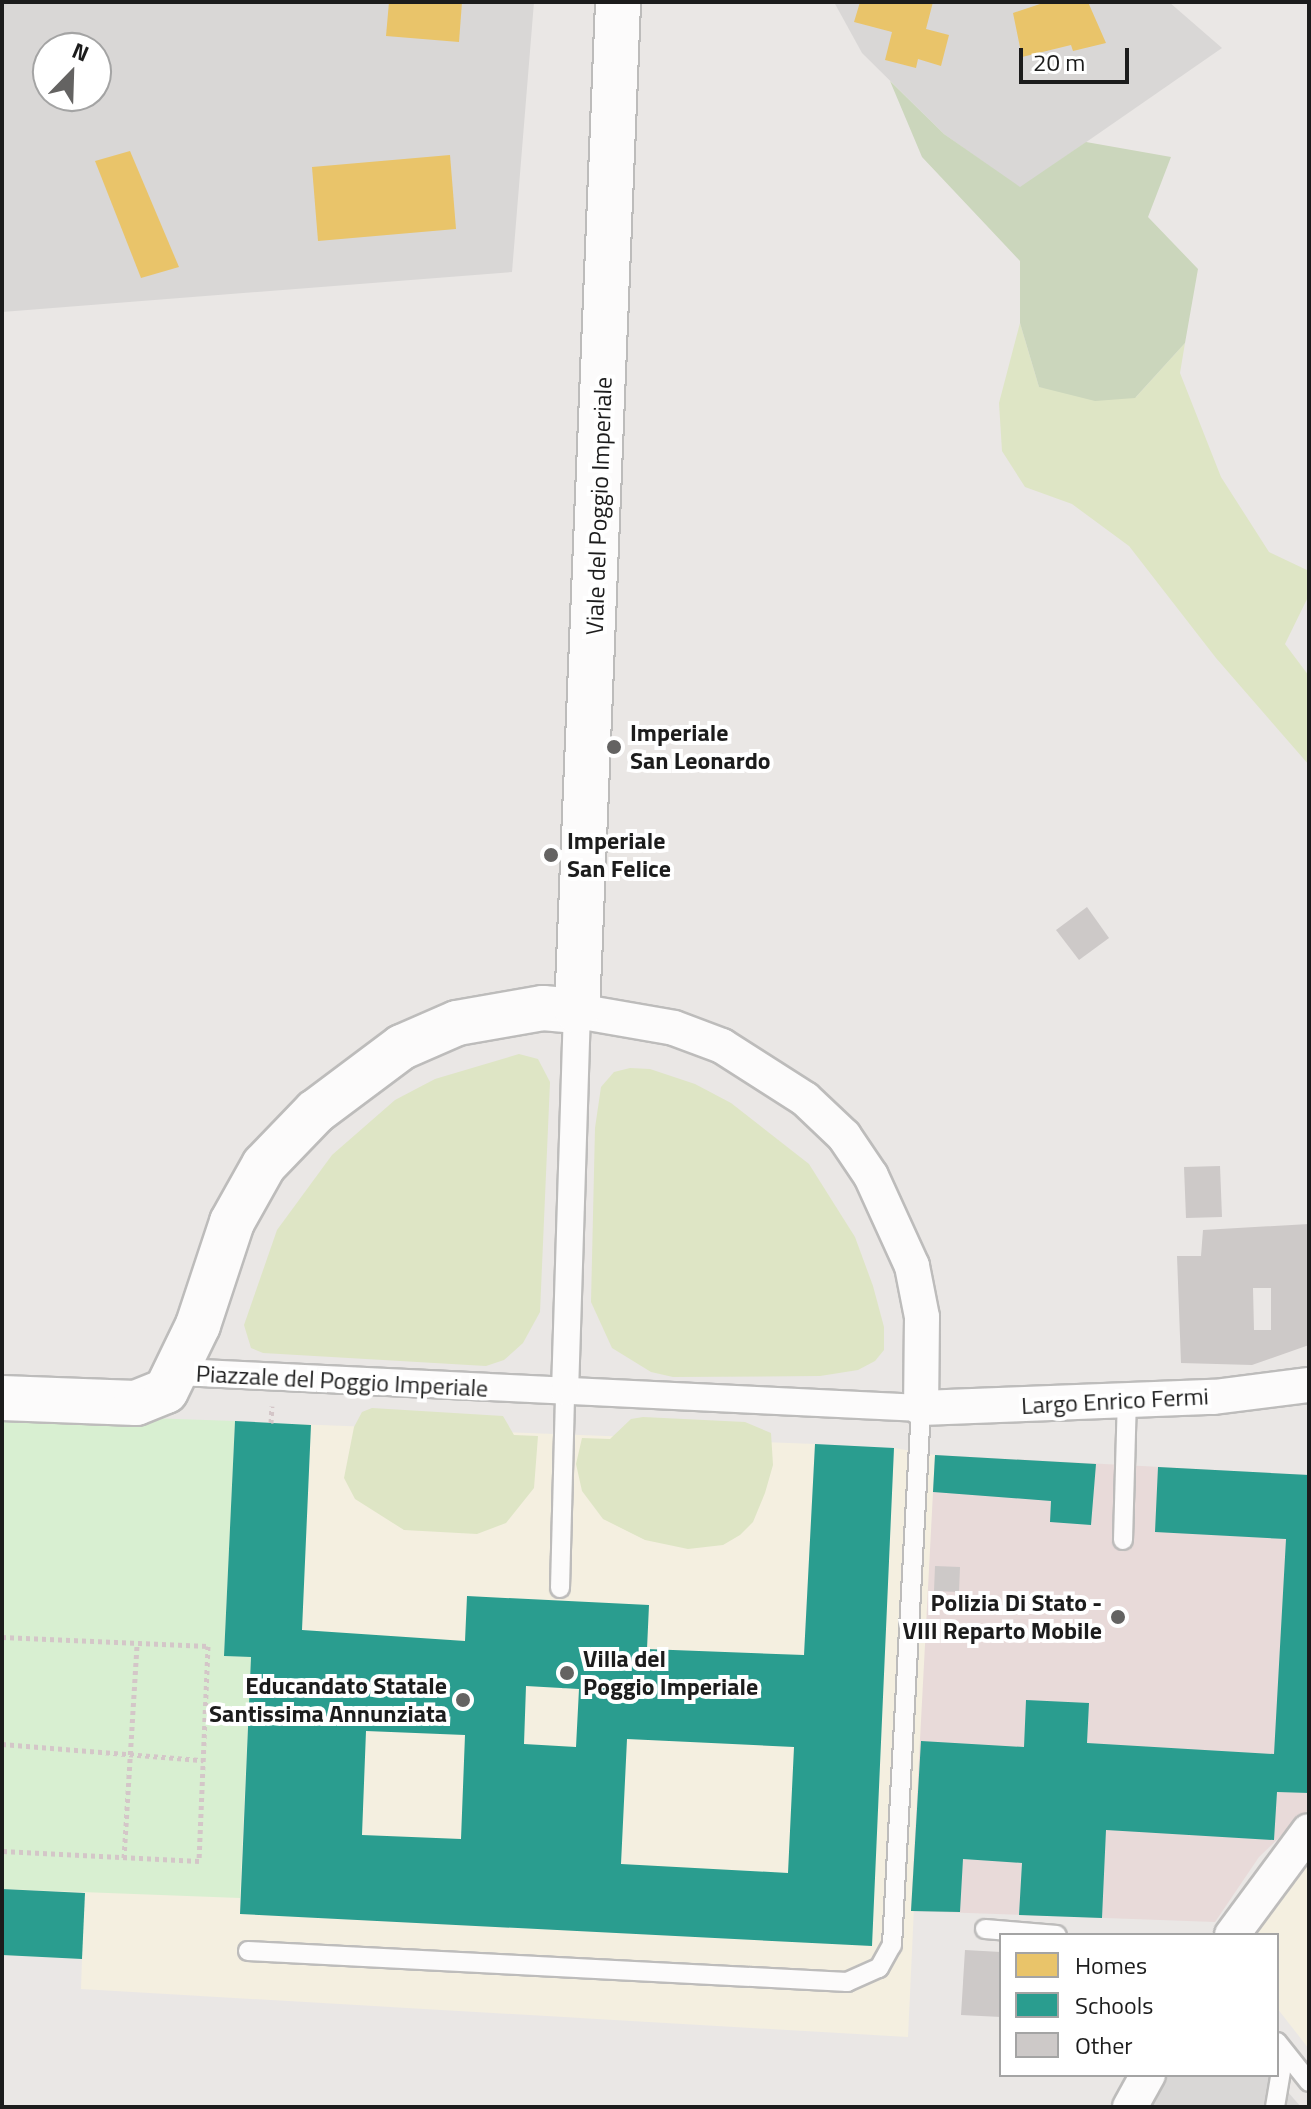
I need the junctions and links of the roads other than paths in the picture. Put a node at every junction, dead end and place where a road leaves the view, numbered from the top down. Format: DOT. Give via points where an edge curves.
graph roads {
  1 [pos="618,2"];
  2 [pos="577,1011"];
  3 [pos="180,1372"];
  4 [pos="1309,1385"];
  5 [pos="565,1392"];
  6 [pos="2,1398"];
  7 [pos="1127,1400"];
  8 [pos="921,1408"];
  9 [pos="1123,1540"];
  10 [pos="560,1588"];
  11 [pos="1309,1831"];
  12 [pos="985,1929"];
  13 [pos="1033,1933"];
  14 [pos="1233,1933"];
  15 [pos="248,1951"];
  16 [pos="1280,2047"];
  17 [pos="1147,2077"];
  18 [pos="1278,2077"];
  19 [pos="1309,2082"];
  20 [pos="1130,2107"];
  21 [pos="1275,2107"];
  1 -- 2 [label="street, Viale del Poggio Imperiale"];
  2 -- 3 [label="street, Piazzale del Poggio Imperiale" via="543,1008 457,1023 402,1047 315,1112 264,1165 232,1222"];
  2 -- 5 [label="street"];
  2 -- 8 [label="street, Piazzale del Poggio Imperiale" via="662,1025 722,1046 805,1099 844,1136 871,1176 912,1266 922,1317"];
  3 -- 5 [label="street, Piazzale del Poggio Imperiale"];
  3 -- 6 [label="street" via="166,1391 136,1403"];
  4 -- 7 [label="street, Largo Enrico Fermi"];
  5 -- 8 [label="street, Piazzale del Poggio Imperiale"];
  5 -- 10 [label="lane"];
  7 -- 8 [label="street, Largo Enrico Fermi"];
  7 -- 9 [label="lane"];
  8 -- 15 [label="lane" via="892,1945 879,1968 847,1982"];
  11 -- 14 [label="street"];
  12 -- 13 [label="lane"];
  16 -- 19 [label="lane"];
  17 -- 20 [label="street"];
  18 -- 21 [label="lane"];
}
